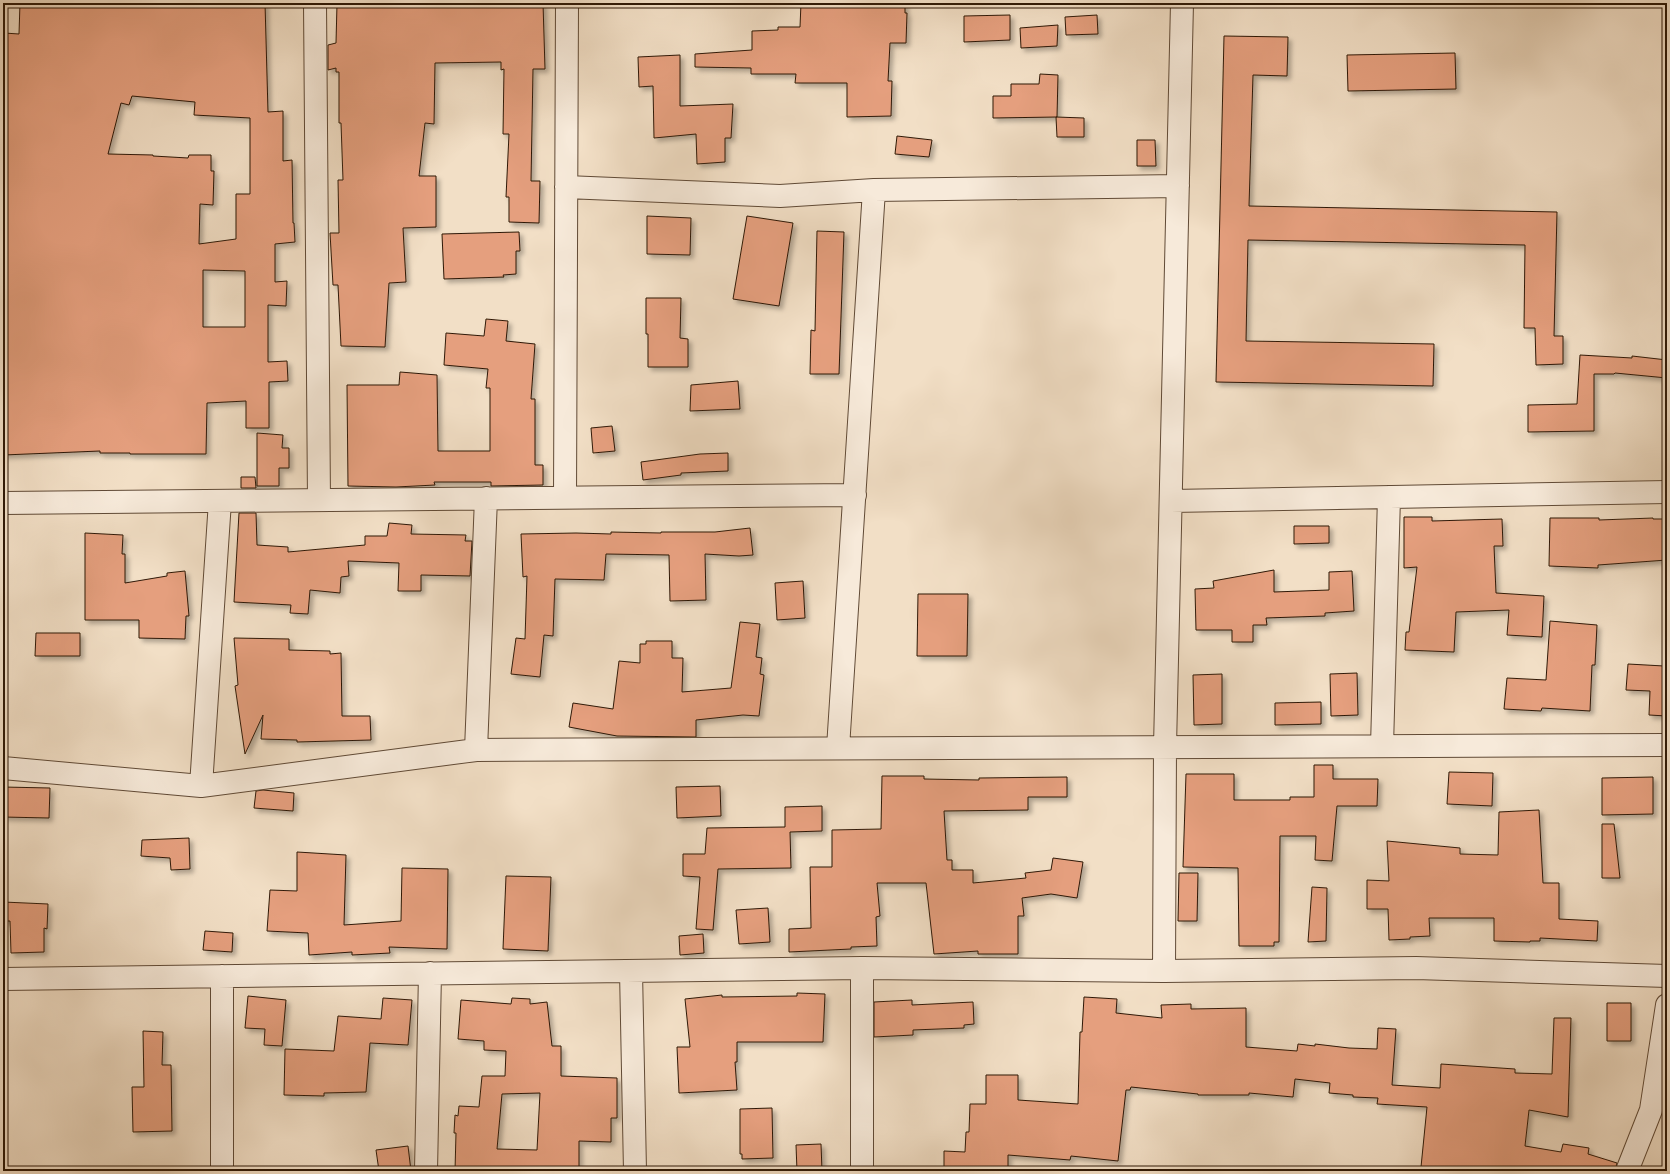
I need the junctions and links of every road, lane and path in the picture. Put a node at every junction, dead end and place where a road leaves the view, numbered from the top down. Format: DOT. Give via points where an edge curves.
graph roads {
  1 [pos="315,3"];
  2 [pos="567,3"];
  3 [pos="1182,3"];
  4 [pos="1178,186"];
  5 [pos="566,187"];
  6 [pos="874,190"];
  7 [pos="1667,492"];
  8 [pos="855,495"];
  9 [pos="565,497"];
  10 [pos="1389,497"];
  11 [pos="486,498"];
  12 [pos="220,500"];
  13 [pos="319,500"];
  14 [pos="1171,501"];
  15 [pos="3,503"];
  16 [pos="1667,745"];
  17 [pos="1382,746"];
  18 [pos="1165,747"];
  19 [pos="838,748"];
  20 [pos="476,750"];
  21 [pos="3,768"];
  22 [pos="201,786"];
  23 [pos="862,968"];
  24 [pos="631,970"];
  25 [pos="1164,971"];
  26 [pos="430,973"];
  27 [pos="222,976"];
  28 [pos="1667,976"];
  29 [pos="3,979"];
  30 [pos="1667,1005"];
  31 [pos="222,1171"];
  32 [pos="426,1171"];
  33 [pos="635,1171"];
  34 [pos="862,1171"];
  35 [pos="1627,1171"];
  1 -- 13 [label="street"];
  2 -- 5 [label="street"];
  3 -- 4 [label="street"];
  4 -- 6 [label="street"];
  4 -- 14 [label="street"];
  5 -- 6 [label="street" via="780,196"];
  5 -- 9 [label="street"];
  6 -- 8 [label="street"];
  7 -- 10 [label="street"];
  8 -- 9 [label="street"];
  8 -- 19 [label="street"];
  9 -- 11 [label="street"];
  10 -- 14 [label="street"];
  10 -- 17 [label="street"];
  11 -- 13 [label="street"];
  11 -- 20 [label="street"];
  12 -- 13 [label="street"];
  12 -- 15 [label="street"];
  12 -- 22 [label="street"];
  14 -- 18 [label="street"];
  16 -- 17 [label="street"];
  17 -- 18 [label="street"];
  18 -- 19 [label="street"];
  18 -- 25 [label="street"];
  19 -- 20 [label="street"];
  20 -- 22 [label="street"];
  21 -- 22 [label="street"];
  23 -- 24 [label="street"];
  23 -- 25 [label="street"];
  23 -- 34 [label="street"];
  24 -- 26 [label="street"];
  24 -- 33 [label="street"];
  25 -- 28 [label="street" via="1416,968"];
  26 -- 27 [label="street"];
  26 -- 32 [label="street"];
  27 -- 29 [label="street"];
  27 -- 31 [label="street"];
  30 -- 35 [label="street" via="1651,1110"];
}
